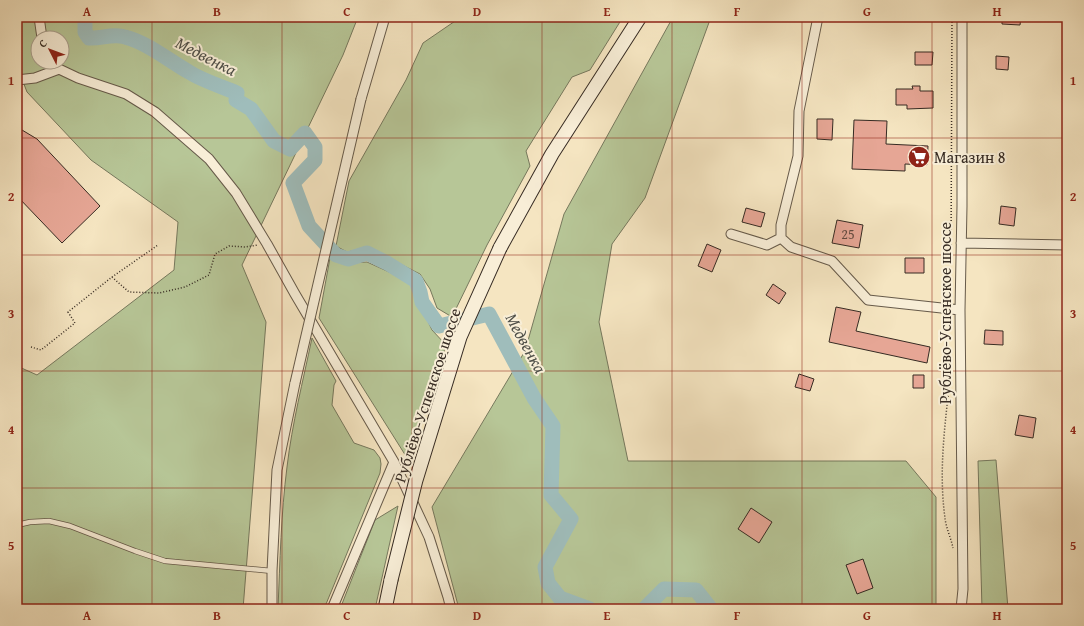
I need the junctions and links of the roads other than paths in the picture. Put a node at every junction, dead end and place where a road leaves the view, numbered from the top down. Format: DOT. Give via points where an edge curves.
graph roads {
  1 [pos="39,17"];
  2 [pos="385,17"];
  3 [pos="640,17"];
  4 [pos="818,17"];
  5 [pos="962,17"];
  6 [pos="41,30"];
  7 [pos="48,70"];
  8 [pos="64,70"];
  9 [pos="17,80"];
  10 [pos="731,234"];
  11 [pos="781,238"];
  12 [pos="961,243"];
  13 [pos="1067,245"];
  14 [pos="960,310"];
  15 [pos="394,462"];
  16 [pos="17,525"];
  17 [pos="272,571"];
  18 [pos="272,609"];
  19 [pos="332,609"];
  20 [pos="385,609"];
  21 [pos="451,609"];
  22 [pos="961,609"];
  1 -- 6 [label="street"];
  2 -- 17 [label="street, bridge" via="361,99 277,470"];
  3 -- 20 [label="main road, Рублёво-Успенское шоссе, bridge" via="552,154 500,248 460,337 416,480"];
  4 -- 11 [label="street" via="799,111 798,156 781,225"];
  5 -- 12 [label="street, Рублёво-Успенское шоссе"];
  7 -- 9 [label="street" via="35,78"];
  8 -- 15 [label="street" via="78,78 126,94 155,112 209,159 236,193"];
  10 -- 11 [label="street" via="767,244"];
  11 -- 14 [label="street" via="791,247 832,262 868,300"];
  12 -- 13 [label="street"];
  12 -- 14 [label="street, Рублёво-Успенское шоссе"];
  14 -- 22 [label="street, Рублёво-Успенское шоссе" via="963,581"];
  15 -- 19 [label="street"];
  15 -- 21 [label="street" via="429,537"];
  16 -- 17 [label="lane" via="49,521 70,526 165,561"];
  17 -- 18 [label="street"];
}
